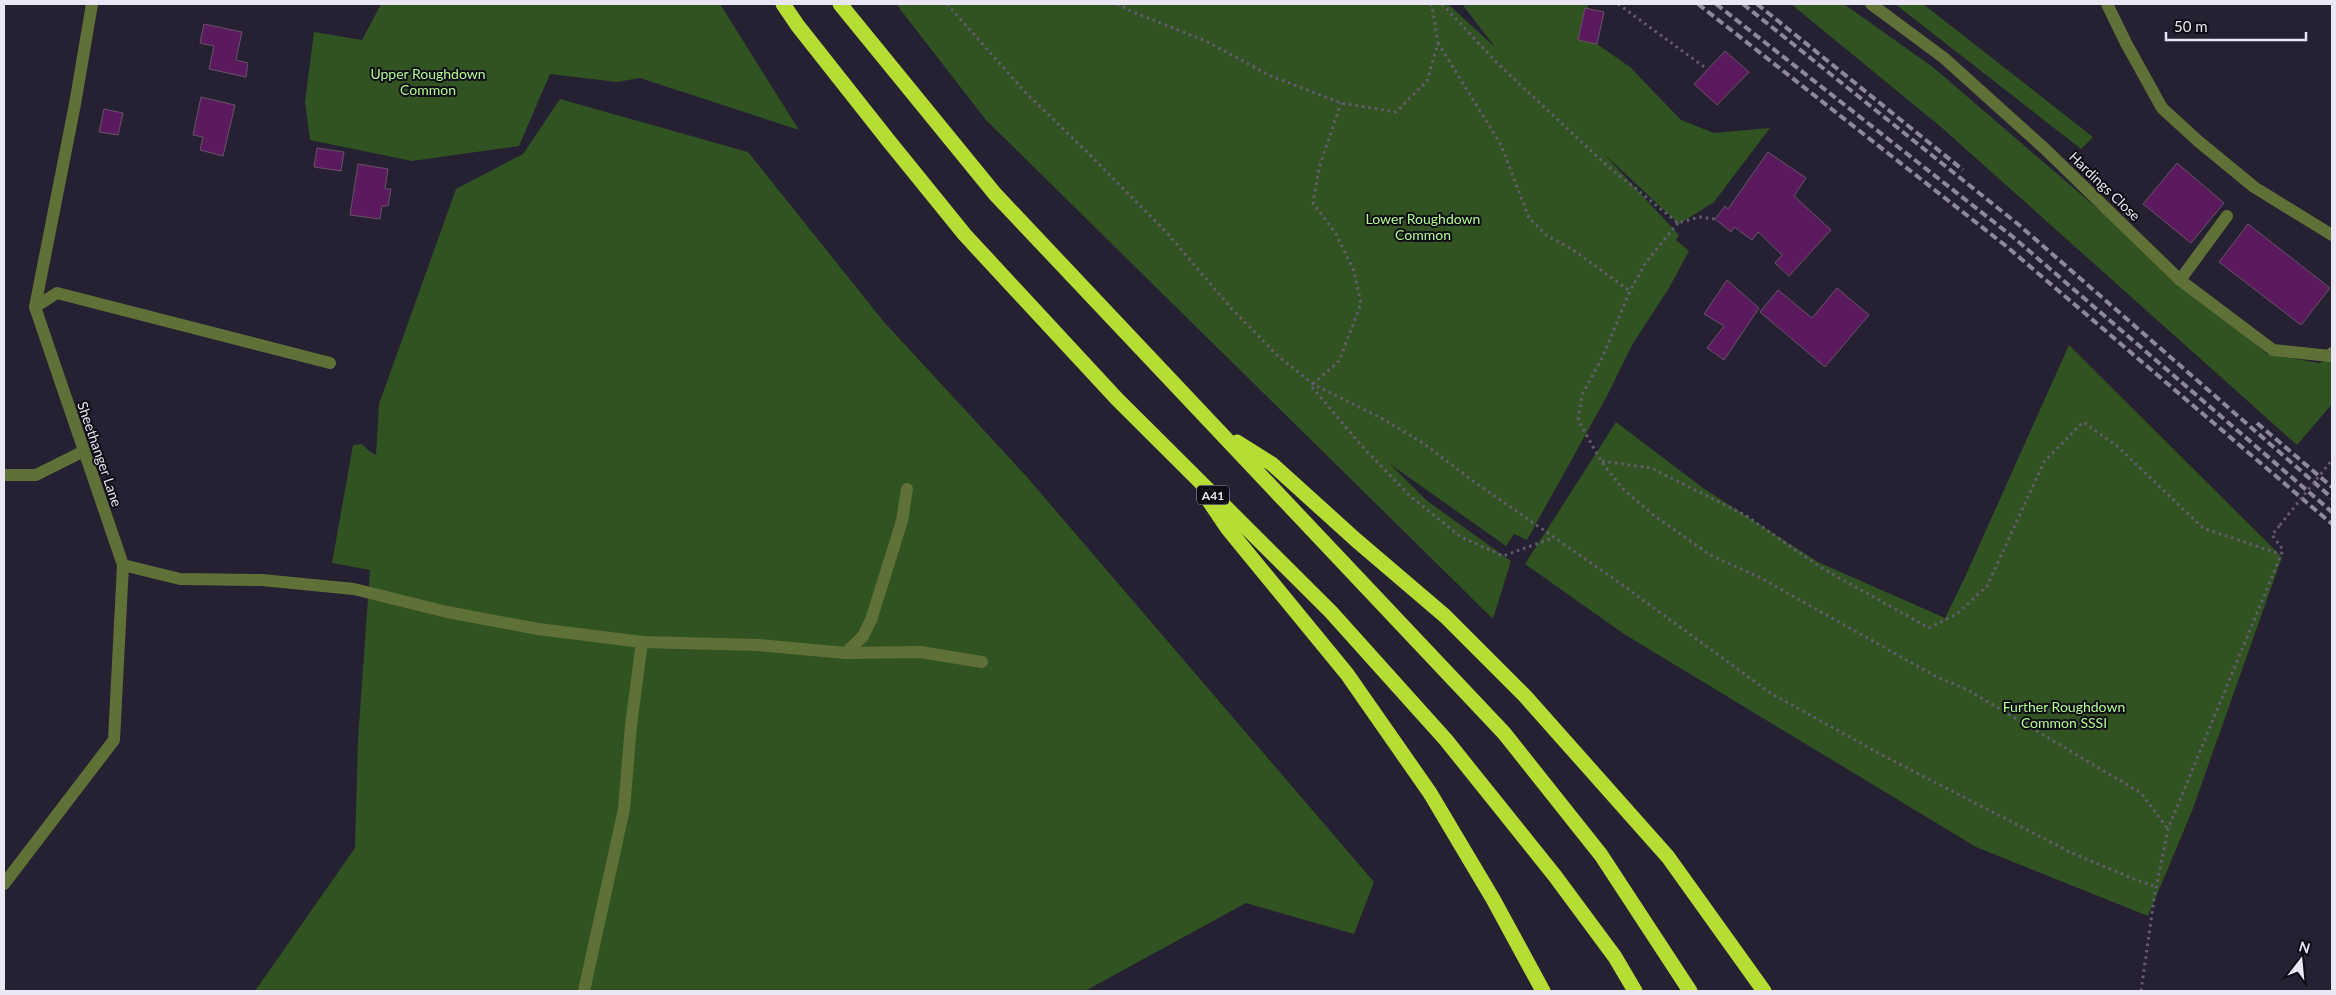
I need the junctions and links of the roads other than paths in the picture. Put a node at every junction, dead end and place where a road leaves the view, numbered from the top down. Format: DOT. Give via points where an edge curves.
graph roads {
  1 [pos="92,4"];
  2 [pos="783,4"];
  3 [pos="840,4"];
  4 [pos="1871,4"];
  5 [pos="2107,4"];
  6 [pos="2227,216"];
  7 [pos="2332,235"];
  8 [pos="2180,280"];
  9 [pos="35,307"];
  10 [pos="2332,353"];
  11 [pos="330,363"];
  12 [pos="1219,430"];
  13 [pos="84,451"];
  14 [pos="1187,469"];
  15 [pos="4,474"];
  16 [pos="907,489"];
  17 [pos="123,565"];
  18 [pos="642,642"];
  19 [pos="846,653"];
  20 [pos="982,662"];
  21 [pos="4,884"];
  22 [pos="584,991"];
  23 [pos="1543,991"];
  24 [pos="1635,991"];
  25 [pos="1690,991"];
  26 [pos="1764,991"];
  1 -- 9 [label="street, Sheethanger Lane"];
  2 -- 14 [label="highway, A41" via="965,235 1117,399"];
  3 -- 12 [label="highway" via="995,194"];
  4 -- 8 [label="street, Hardings Close" via="1944,58 2044,148"];
  5 -- 7 [label="street" via="2162,108 2254,187"];
  6 -- 8 [label="street"];
  8 -- 10 [label="street, Hardings Close" via="2273,350 2330,356"];
  9 -- 11 [label="street" via="57,293"];
  9 -- 13 [label="street, Sheethanger Lane"];
  12 -- 25 [label="highway" via="1504,733 1601,855"];
  12 -- 26 [label="highway" via="1272,464 1445,616 1525,696 1668,858"];
  13 -- 15 [label="street" via="36,475"];
  13 -- 17 [label="street, Sheethanger Lane"];
  14 -- 23 [label="highway" via="1228,530 1348,674 1430,792"];
  14 -- 24 [label="highway, A41" via="1331,612 1446,740 1555,876 1615,957"];
  16 -- 19 [label="street" via="902,521 871,620 863,636"];
  17 -- 18 [label="street" via="180,578 262,580 354,590 528,627"];
  17 -- 21 [label="street, Sheethanger Lane" via="114,740"];
  18 -- 19 [label="street" via="758,645"];
  18 -- 22 [label="street" via="624,809"];
  19 -- 20 [label="street" via="920,652"];
}
